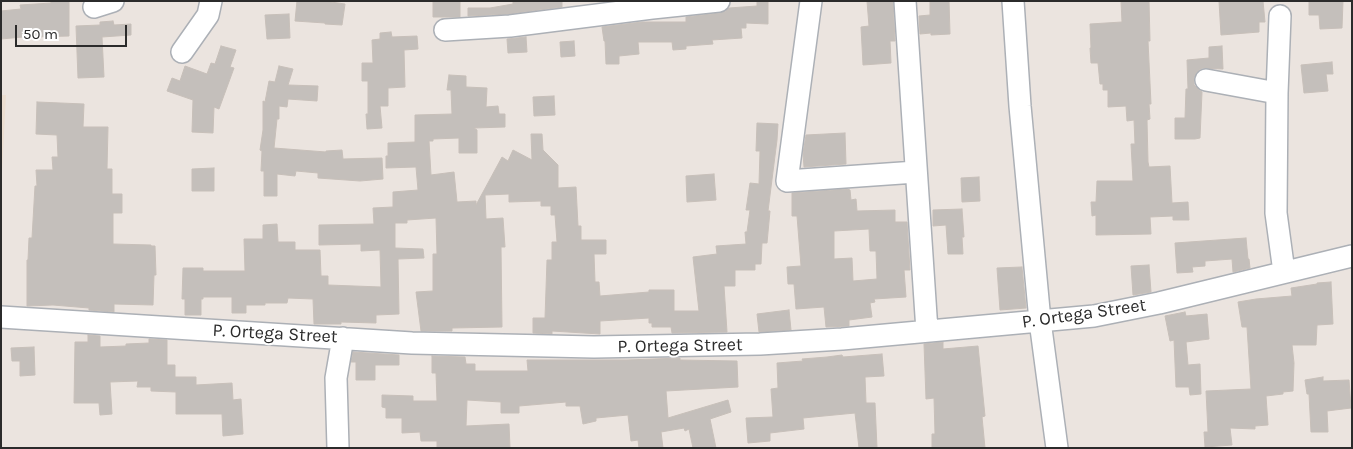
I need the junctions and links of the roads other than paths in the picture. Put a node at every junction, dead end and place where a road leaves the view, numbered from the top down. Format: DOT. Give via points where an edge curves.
graph roads {
  1 [pos="211,1"];
  2 [pos="719,1"];
  3 [pos="811,1"];
  4 [pos="904,1"];
  5 [pos="1013,1"];
  6 [pos="1280,16"];
  7 [pos="446,30"];
  8 [pos="182,52"];
  9 [pos="1206,80"];
  10 [pos="1277,93"];
  11 [pos="916,172"];
  12 [pos="1352,256"];
  13 [pos="1284,272"];
  14 [pos="1,317"];
  15 [pos="1040,321"];
  16 [pos="927,331"];
  17 [pos="343,338"];
  18 [pos="338,448"];
  19 [pos="1057,448"];
  1 -- 8 [label="street" via="208,15"];
  2 -- 7 [label="street" via="510,26"];
  3 -- 11 [label="street" via="787,181"];
  4 -- 11 [label="street"];
  5 -- 15 [label="street"];
  6 -- 10 [label="street"];
  9 -- 10 [label="street"];
  10 -- 13 [label="street" via="1276,213"];
  11 -- 16 [label="street"];
  12 -- 13 [label="street, P. Ortega Street"];
  13 -- 15 [label="street, P. Ortega Street" via="1128,310"];
  14 -- 17 [label="street, P. Ortega Street"];
  15 -- 16 [label="street, P. Ortega Street"];
  15 -- 19 [label="street"];
  16 -- 17 [label="street, P. Ortega Street" via="760,344 594,347"];
  17 -- 18 [label="street" via="336,378"];
}
